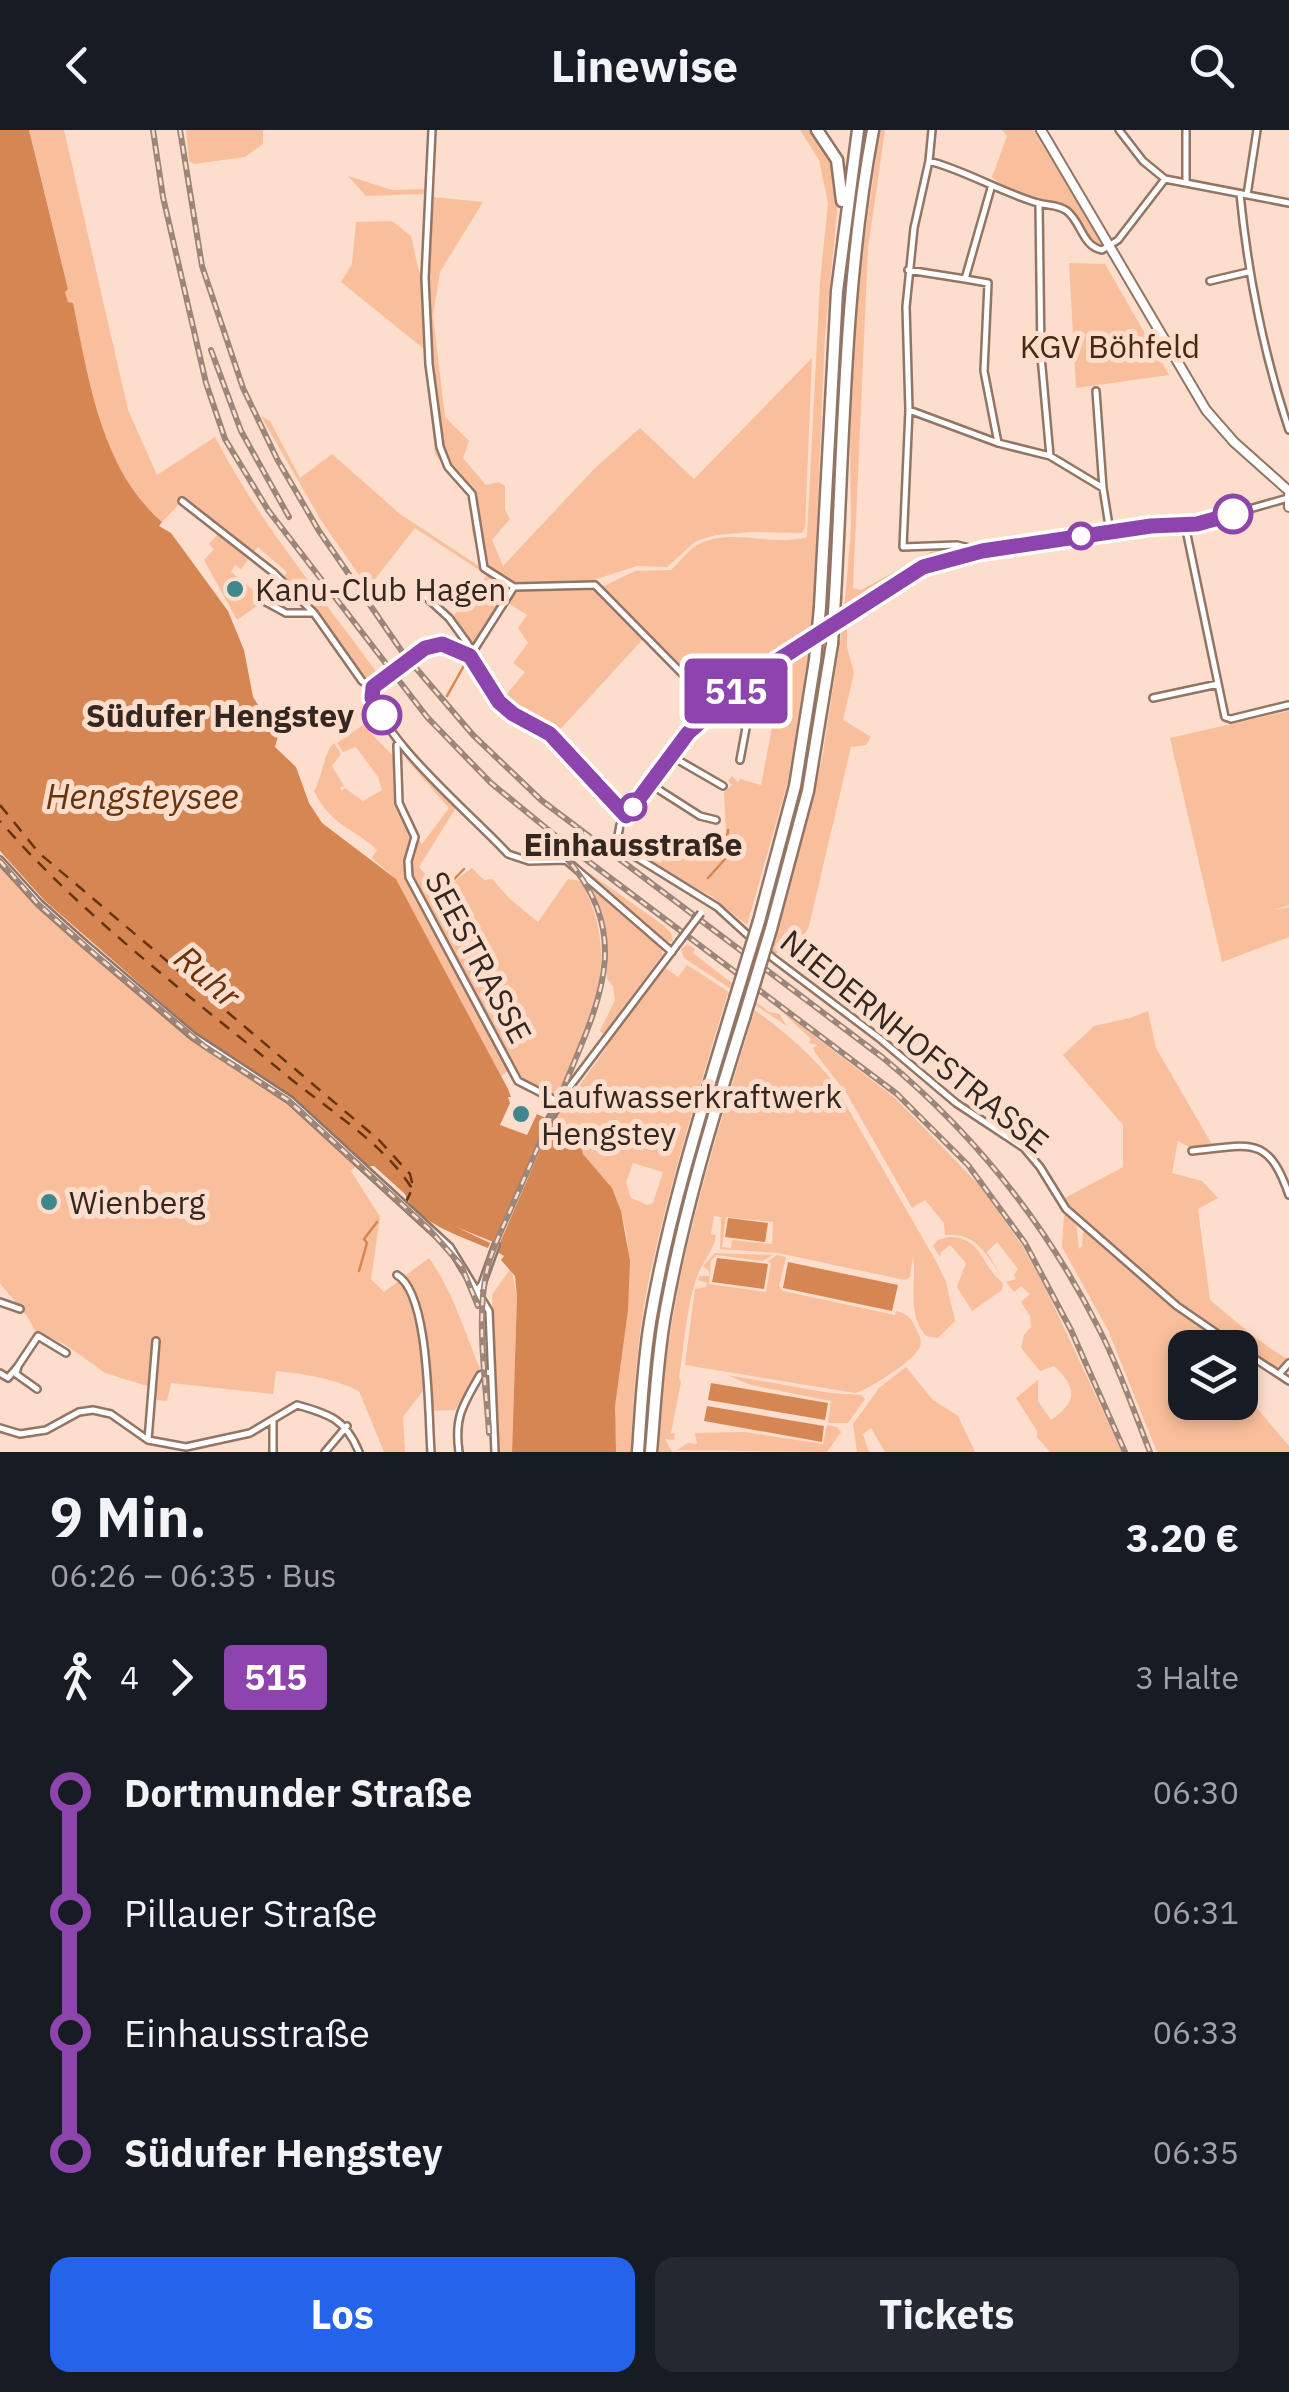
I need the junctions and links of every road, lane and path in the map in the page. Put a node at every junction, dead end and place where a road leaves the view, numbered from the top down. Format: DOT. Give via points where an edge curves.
graph roads {
  1 [pos="432,130"];
  2 [pos="817,130"];
  3 [pos="858,130"];
  4 [pos="873,130"];
  5 [pos="932,130"];
  6 [pos="1041,130"];
  7 [pos="1118,130"];
  8 [pos="1186,130"];
  9 [pos="1256,130"];
  10 [pos="929,161"];
  11 [pos="1165,179"];
  12 [pos="1186,182"];
  13 [pos="991,188"];
  14 [pos="1243,194"];
  15 [pos="1038,203"];
  16 [pos="1289,203"];
  17 [pos="842,242"];
  18 [pos="1110,247"];
  19 [pos="908,270"];
  20 [pos="1248,272"];
  21 [pos="965,279"];
  22 [pos="1210,281"];
  23 [pos="1096,391"];
  24 [pos="909,410"];
  25 [pos="1289,430"];
  26 [pos="998,443"];
  27 [pos="1050,456"];
  28 [pos="1266,468"];
  29 [pos="1289,483"];
  30 [pos="1103,488"];
  31 [pos="1289,499"];
  32 [pos="182,500"];
  33 [pos="1184,526"];
  34 [pos="1110,532"];
  35 [pos="982,551"];
  36 [pos="514,587"];
  37 [pos="426,597"];
  38 [pos="266,602"];
  39 [pos="314,613"];
  40 [pos="842,618"];
  41 [pos="809,640"];
  42 [pos="470,656"];
  43 [pos="1218,684"];
  44 [pos="373,687"];
  45 [pos="1152,698"];
  46 [pos="723,702"];
  47 [pos="1288,705"];
  48 [pos="716,708"];
  49 [pos="397,742"];
  50 [pos="671,756"];
  51 [pos="740,760"];
  52 [pos="650,784"];
  53 [pos="723,786"];
  54 [pos="626,816"];
  55 [pos="716,820"];
  56 [pos="0,860"];
  57 [pos="709,902"];
  58 [pos="672,952"];
  59 [pos="558,1102"];
  60 [pos="550,1119"];
  61 [pos="1192,1152"];
  62 [pos="1289,1196"];
  63 [pos="496,1244"];
  64 [pos="397,1275"];
  65 [pos="478,1288"];
  66 [pos="0,1302"];
  67 [pos="20,1309"];
  68 [pos="1212,1330"];
  69 [pos="156,1341"];
  70 [pos="66,1353"];
  71 [pos="1258,1360"];
  72 [pos="1289,1363"];
  73 [pos="18,1366"];
  74 [pos="491,1371"];
  75 [pos="0,1373"];
  76 [pos="1280,1373"];
  77 [pos="1289,1381"];
  78 [pos="37,1390"];
  79 [pos="273,1422"];
  80 [pos="347,1426"];
  81 [pos="0,1428"];
  82 [pos="148,1440"];
  83 [pos="188,1449"];
  84 [pos="272,1452"];
  85 [pos="325,1452"];
  86 [pos="360,1452"];
  87 [pos="432,1452"];
  88 [pos="459,1452"];
  89 [pos="495,1452"];
  90 [pos="638,1452"];
  91 [pos="651,1452"];
  1 -- 36 [label="street" via="425,323 440,448 472,494 484,568"];
  2 -- 17 [label="highway" via="840,171"];
  3 -- 17 [label="highway"];
  4 -- 91 [label="highway, bridge" via="849,309 832,644 808,791 674,1270"];
  5 -- 10 [label="street"];
  6 -- 18 [label="main road"];
  7 -- 11 [label="street"];
  8 -- 12 [label="street"];
  9 -- 14 [label="street"];
  10 -- 13 [label="street"];
  10 -- 19 [label="street"];
  11 -- 12 [label="street"];
  11 -- 18 [label="street"];
  12 -- 14 [label="street"];
  13 -- 15 [label="street"];
  13 -- 21 [label="street"];
  14 -- 16 [label="street"];
  14 -- 20 [label="street"];
  15 -- 18 [label="street" via="1070,213 1093,248"];
  15 -- 27 [label="street"];
  17 -- 90 [label="highway, bridge" via="816,660 794,786 660,1270"];
  18 -- 28 [label="main road" via="1206,410"];
  19 -- 21 [label="street"];
  19 -- 24 [label="street"];
  20 -- 22 [label="street"];
  20 -- 25 [label="street"];
  21 -- 26 [label="street" via="988,283 984,371"];
  23 -- 30 [label="street"];
  24 -- 26 [label="street"];
  24 -- 35 [label="street" via="903,547"];
  26 -- 27 [label="street"];
  27 -- 30 [label="street"];
  28 -- 29 [label="main road"];
  28 -- 31 [label="main road"];
  30 -- 34 [label="street"];
  31 -- 33 [label="street"];
  32 -- 39 [label="street, SEESTRASSE"];
  33 -- 34 [label="street"];
  33 -- 43 [label="street"];
  34 -- 35 [label="street"];
  35 -- 40 [label="street" via="923,567"];
  36 -- 42 [label="street"];
  36 -- 48 [label="street" via="595,585"];
  37 -- 42 [label="street" via="450,618"];
  38 -- 39 [label="street" via="286,613"];
  39 -- 44 [label="street, SEESTRASSE"];
  41 -- 46 [label="street"];
  42 -- 44 [label="street, bridge" via="442,644 425,648"];
  42 -- 54 [label="street" via="499,702 550,734"];
  43 -- 45 [label="street"];
  43 -- 47 [label="street" via="1224,715 1231,719"];
  44 -- 49 [label="street, SEESTRASSE" via="372,698"];
  46 -- 48 [label="street"];
  46 -- 51 [label="street" via="746,728"];
  48 -- 50 [label="street"];
  49 -- 58 [label="street, SEESTRASSE" via="508,854 566,860"];
  49 -- 59 [label="street, SEESTRASSE" via="400,803 415,837 409,876 518,1081"];
  50 -- 52 [label="street"];
  50 -- 53 [label="street"];
  52 -- 54 [label="street"];
  52 -- 55 [label="street"];
  54 -- 57 [label="street, NIEDERNHOFSTRASSE" via="616,835 620,847"];
  56 -- 65 [label="street" via="39,903 193,1036 282,1093 336,1141 444,1241"];
  57 -- 58 [label="street, bridge"];
  57 -- 68 [label="street, NIEDERNHOFSTRASSE" via="956,1103 1030,1153 1066,1209"];
  58 -- 59 [label="street"];
  59 -- 60 [label="street"];
  61 -- 62 [label="street" via="1258,1148 1279,1166"];
  63 -- 65 [label="street"];
  64 -- 87 [label="street" via="419,1320"];
  65 -- 74 [label="street" via="490,1318"];
  66 -- 67 [label="street"];
  69 -- 82 [label="street"];
  70 -- 73 [label="street" via="38,1336"];
  71 -- 76 [label="street, NIEDERNHOFSTRASSE"];
  72 -- 76 [label="street"];
  73 -- 75 [label="street" via="8,1378"];
  73 -- 78 [label="street" via="16,1374"];
  74 -- 88 [label="street" via="480,1375 458,1414"];
  74 -- 89 [label="street"];
  76 -- 77 [label="street, NIEDERNHOFSTRASSE"];
  79 -- 80 [label="street" via="297,1405"];
  79 -- 83 [label="street"];
  79 -- 84 [label="street"];
  80 -- 85 [label="street"];
  80 -- 86 [label="street"];
  81 -- 82 [label="street" via="20,1434 46,1430 94,1410"];
  82 -- 83 [label="street"];
}
